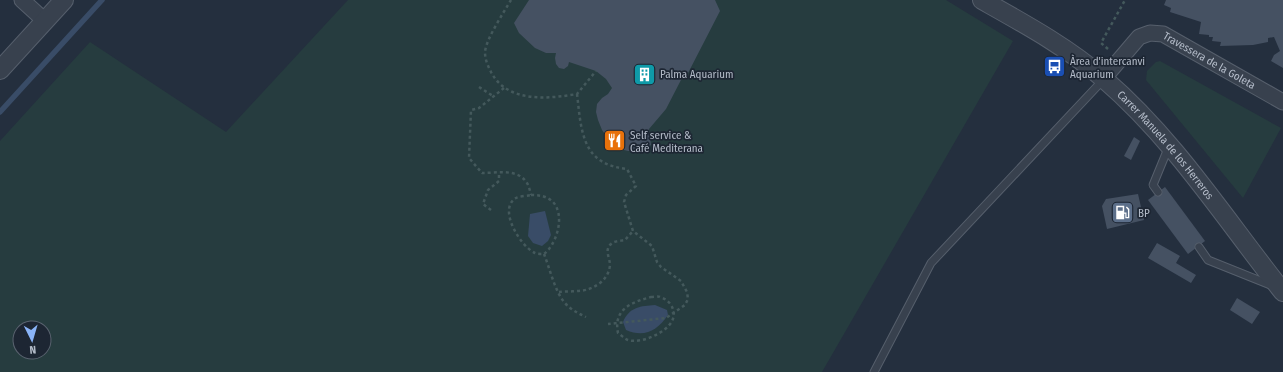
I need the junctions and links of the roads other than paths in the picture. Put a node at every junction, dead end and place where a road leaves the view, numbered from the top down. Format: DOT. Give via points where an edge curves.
graph roads {
  1 [pos="22,0"];
  2 [pos="64,0"];
  3 [pos="982,0"];
  4 [pos="45,21"];
  5 [pos="0,70"];
  6 [pos="1104,78"];
  7 [pos="1283,102"];
  8 [pos="1170,144"];
  9 [pos="1158,192"];
  10 [pos="1199,247"];
  11 [pos="1282,290"];
  12 [pos="874,372"];
  1 -- 4 [label="street"];
  2 -- 4 [label="street"];
  3 -- 6 [label="street, Carrer Manuela de los Herreros" via="1064,49"];
  4 -- 5 [label="street"];
  6 -- 7 [label="street, Travessera de la Goleta" via="1139,37 1150,33 1162,34"];
  6 -- 8 [label="street, Carrer Manuela de los Herreros"];
  6 -- 12 [label="lane" via="931,263"];
  8 -- 9 [label="lane" via="1153,185"];
  8 -- 11 [label="street, Carrer Manuela de los Herreros"];
  10 -- 11 [label="lane" via="1208,260"];
}
